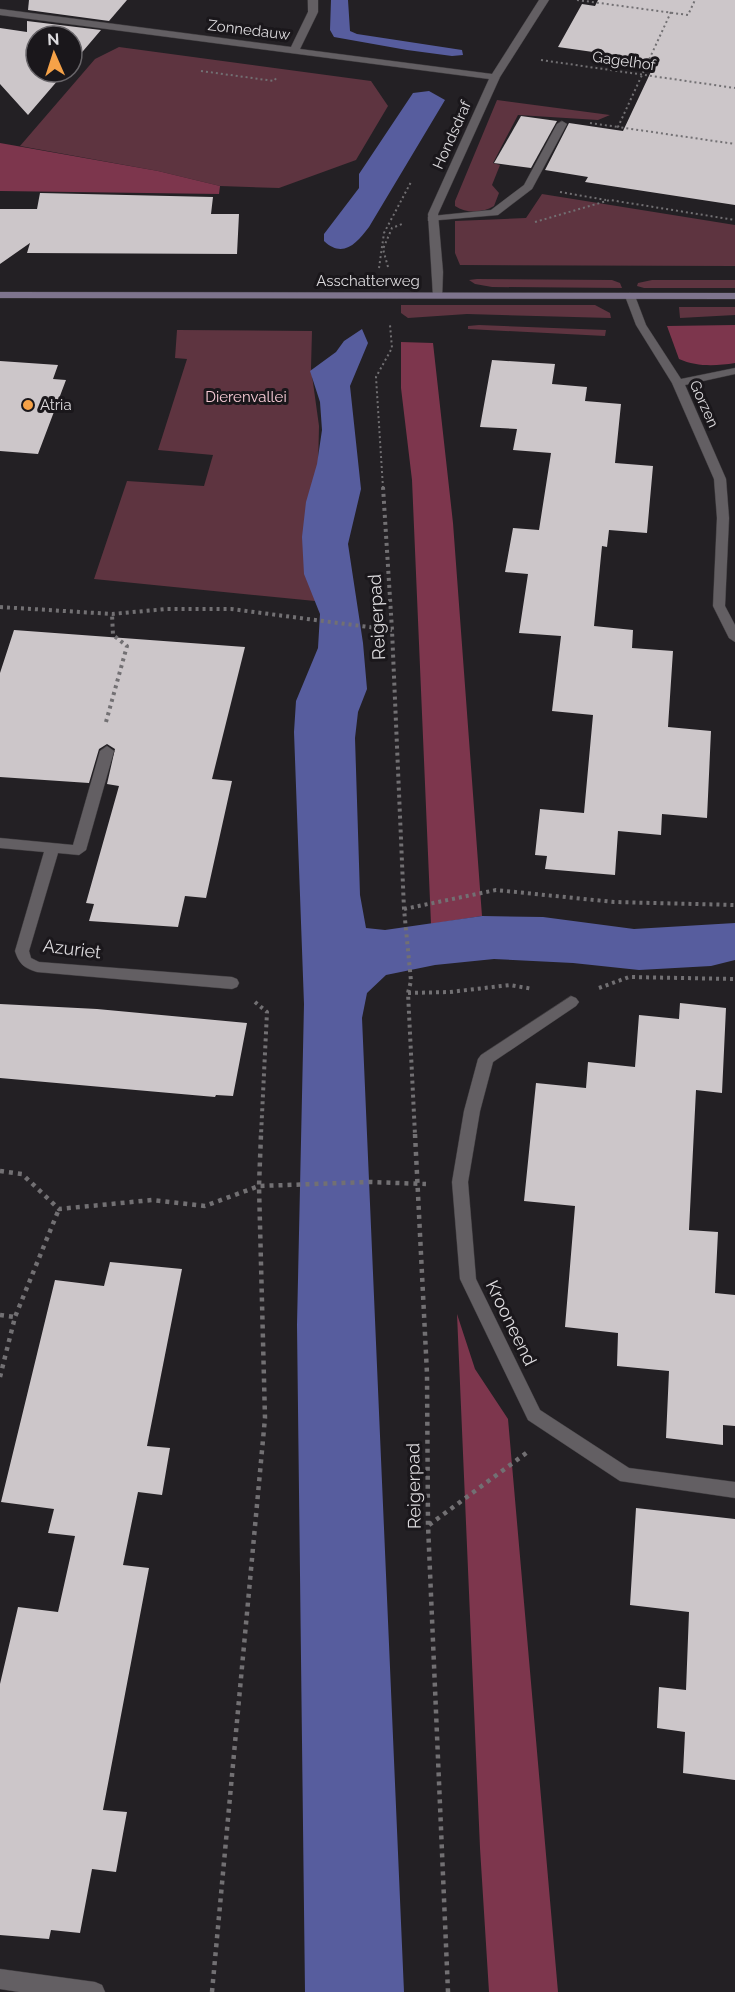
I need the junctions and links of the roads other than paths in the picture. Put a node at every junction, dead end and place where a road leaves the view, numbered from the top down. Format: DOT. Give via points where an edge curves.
graph roads {
  1 [pos="313,0"];
  2 [pos="544,0"];
  3 [pos="0,12"];
  4 [pos="294,51"];
  5 [pos="495,77"];
  6 [pos="562,124"];
  7 [pos="432,217"];
  8 [pos="0,295"];
  9 [pos="438,296"];
  10 [pos="630,296"];
  11 [pos="735,296"];
  12 [pos="735,371"];
  13 [pos="678,383"];
  14 [pos="735,638"];
  15 [pos="107,751"];
  16 [pos="0,843"];
  17 [pos="52,848"];
  18 [pos="232,984"];
  19 [pos="571,1002"];
  20 [pos="735,1490"];
  21 [pos="0,1979"];
  22 [pos="94,1992"];
  1 -- 4 [label="street" via="313,12"];
  2 -- 5 [label="street, Hondsdraf"];
  3 -- 4 [label="street, Zonnedauw"];
  4 -- 5 [label="street, Zonnedauw"];
  5 -- 7 [label="street, Hondsdraf"];
  6 -- 7 [label="street" via="528,187 494,213"];
  7 -- 9 [label="street"];
  8 -- 9 [label="street, Asschatterweg"];
  9 -- 10 [label="street, Asschatterweg"];
  10 -- 11 [label="street, Asschatterweg"];
  10 -- 13 [label="street, Gorzen" via="641,325"];
  12 -- 13 [label="street"];
  13 -- 14 [label="street, Gorzen" via="720,479 723,518 719,606"];
  15 -- 17 [label="street" via="79,850"];
  16 -- 17 [label="street"];
  17 -- 18 [label="street, Azuriet" via="22,951 25,961 37,967"];
  19 -- 20 [label="street, Krooneend" via="486,1059 460,1182 468,1279 534,1415 626,1475"];
  21 -- 22 [label="street"];
}
